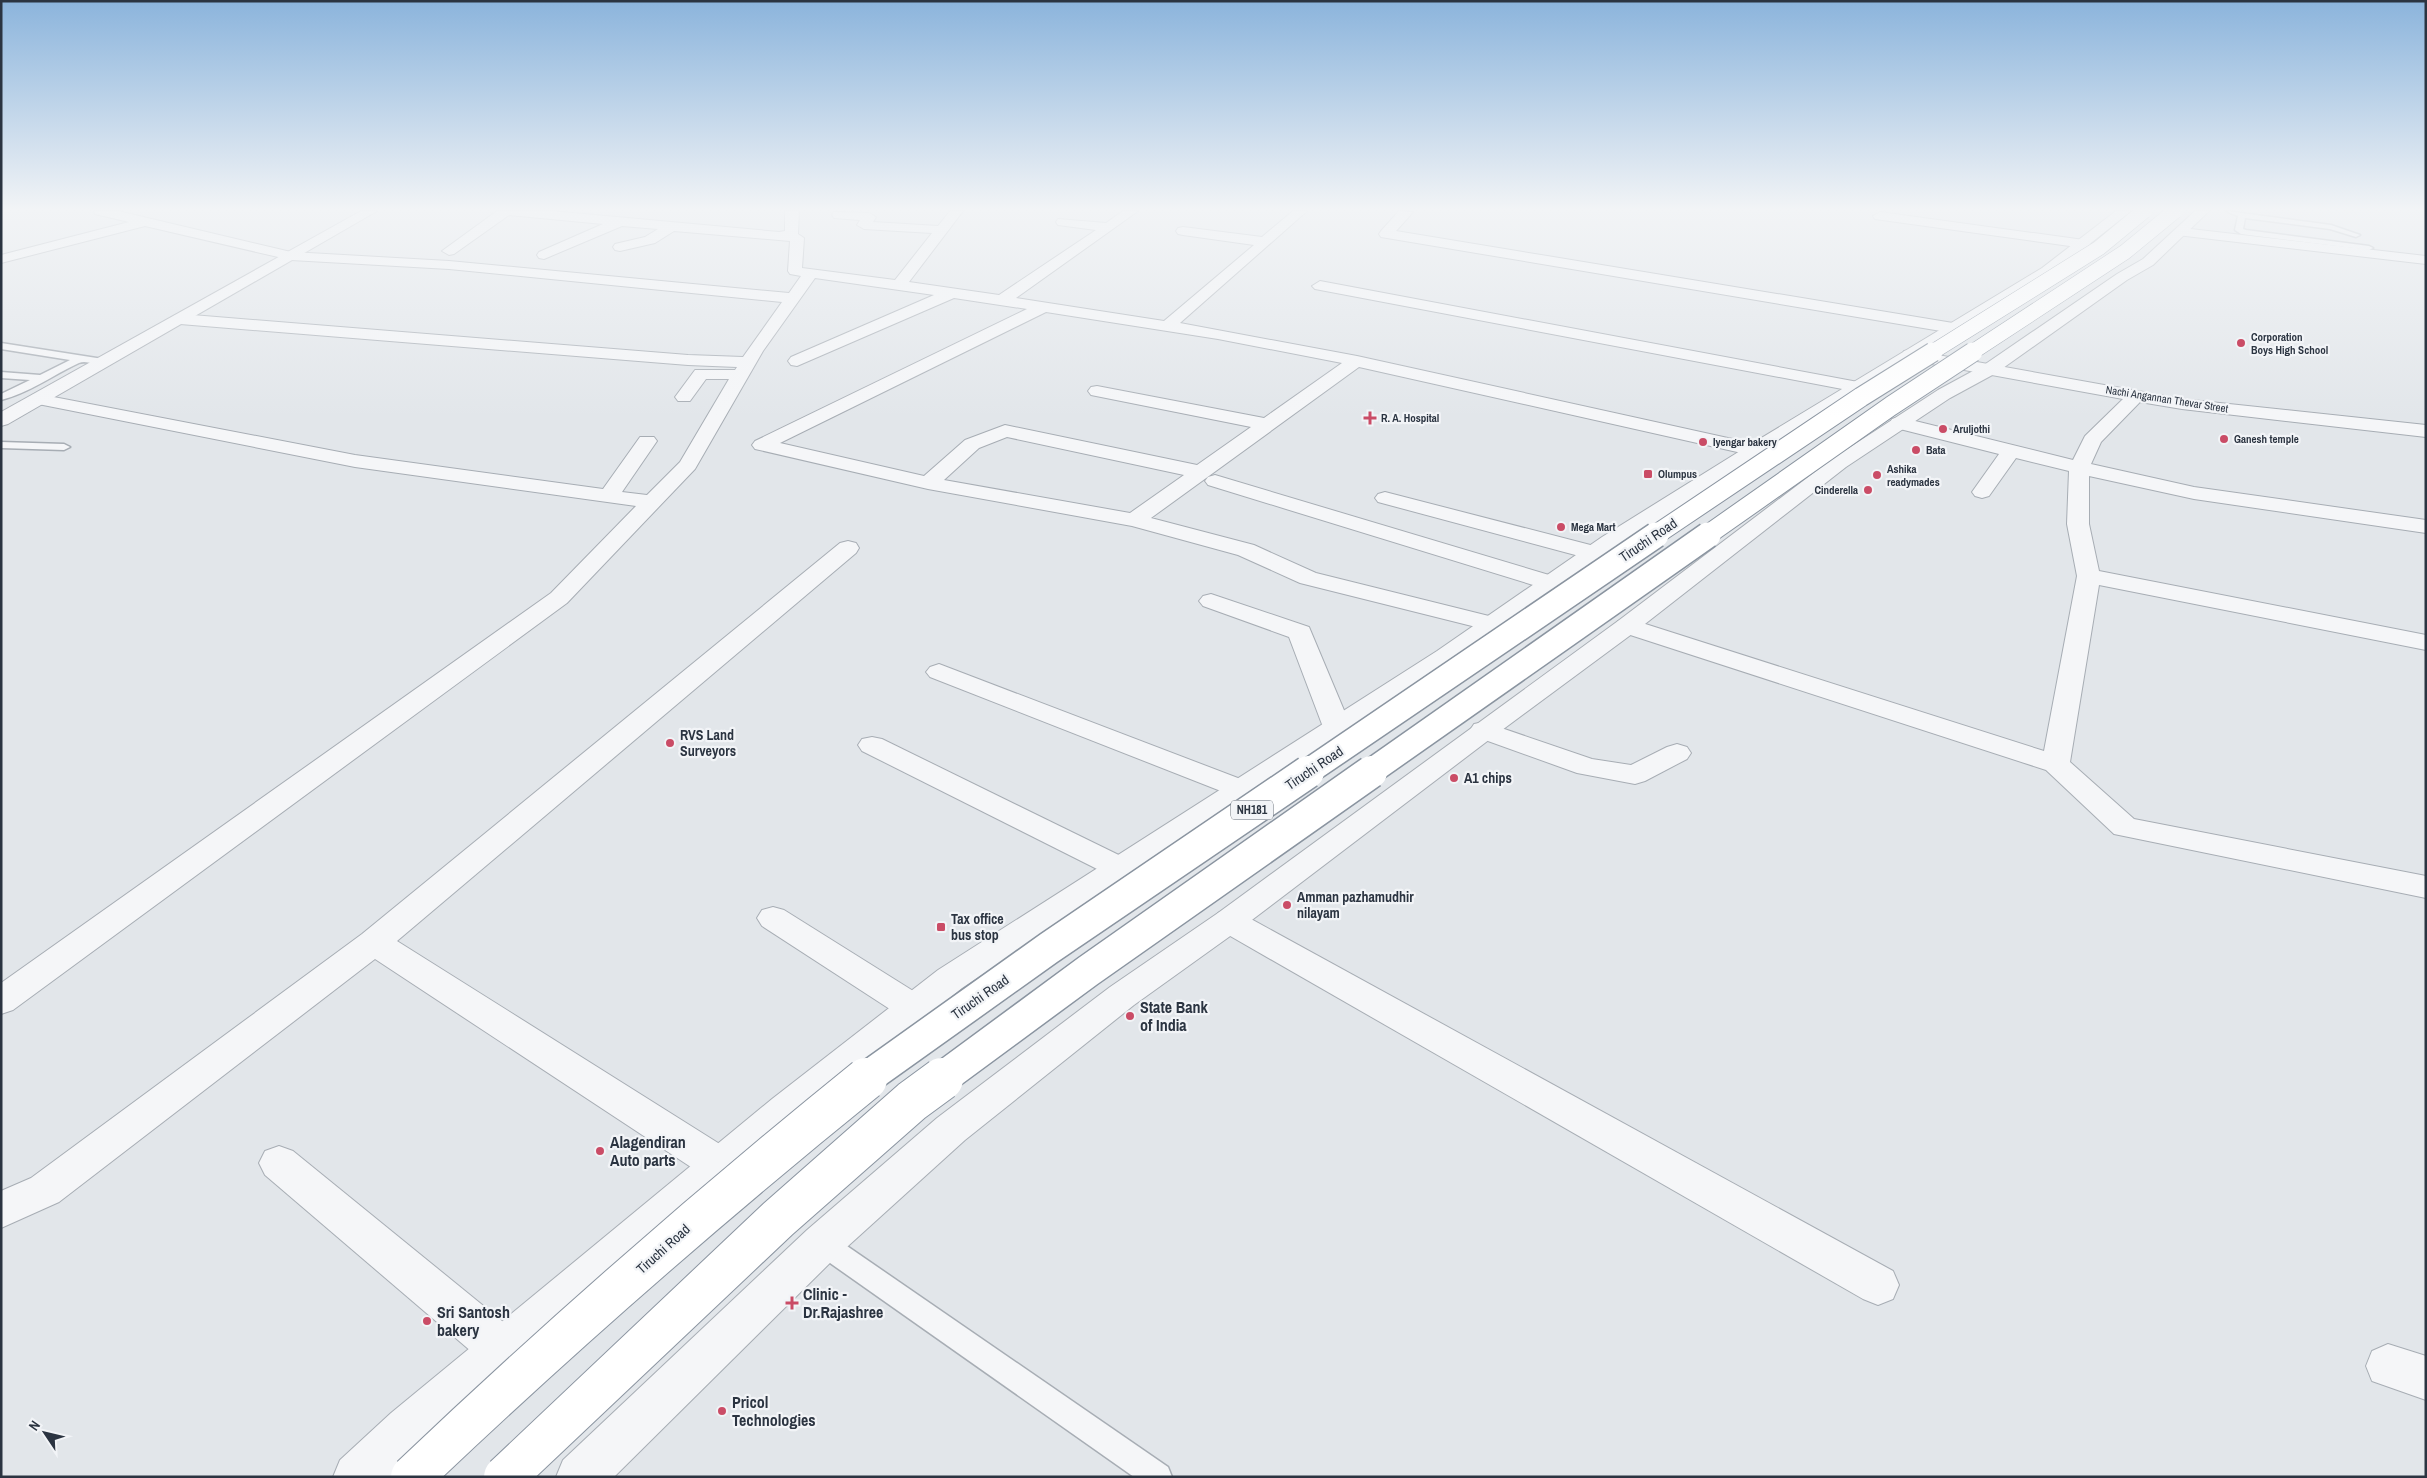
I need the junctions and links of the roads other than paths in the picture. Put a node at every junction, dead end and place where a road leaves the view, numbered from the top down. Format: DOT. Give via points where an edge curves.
graph roads {
  1 [pos="249,280"];
  2 [pos="605,280"];
  3 [pos="806,280"];
  4 [pos="858,280"];
  5 [pos="904,280"];
  6 [pos="1031,280"];
  7 [pos="1221,280"];
  8 [pos="1663,280"];
  9 [pos="2032,280"];
  10 [pos="2048,280"];
  11 [pos="2083,280"];
  12 [pos="2118,280"];
  13 [pos="899,286"];
  14 [pos="1320,286"];
  15 [pos="952,293"];
  16 [pos="793,298"];
  17 [pos="1002,300"];
  18 [pos="1043,307"];
  19 [pos="180,319"];
  20 [pos="1166,327"];
  21 [pos="1953,328"];
  22 [pos="1,346"];
  23 [pos="1910,355"];
  24 [pos="79,359"];
  25 [pos="797,361"];
  26 [pos="1356,361"];
  27 [pos="103,362"];
  28 [pos="745,368"];
  29 [pos="1990,369"];
  30 [pos="1,375"];
  31 [pos="43,378"];
  32 [pos="72,380"];
  33 [pos="1858,387"];
  34 [pos="1097,391"];
  35 [pos="2136,396"];
  36 [pos="1,397"];
  37 [pos="684,397"];
  38 [pos="38,399"];
  39 [pos="1,420"];
  40 [pos="1899,423"];
  41 [pos="1268,425"];
  42 [pos="2426,431"];
  43 [pos="647,441"];
  44 [pos="1,445"];
  45 [pos="64,447"];
  46 [pos="1755,450"];
  47 [pos="2011,451"];
  48 [pos="2079,468"];
  49 [pos="1208,477"];
  50 [pos="928,483"];
  51 [pos="1982,492"];
  52 [pos="608,496"];
  53 [pos="1385,498"];
  54 [pos="652,502"];
  55 [pos="1134,520"];
  56 [pos="2426,527"];
  57 [pos="848,548"];
  58 [pos="1594,553"];
  59 [pos="2089,576"];
  60 [pos="1551,583"];
  61 [pos="1211,602"];
  62 [pos="1492,624"];
  63 [pos="1627,626"];
  64 [pos="2426,643"];
  65 [pos="939,672"];
  66 [pos="1337,726"];
  67 [pos="1484,730"];
  68 [pos="872,744"];
  69 [pos="1677,753"];
  70 [pos="2056,764"];
  71 [pos="1241,789"];
  72 [pos="1120,868"];
  73 [pos="2426,887"];
  74 [pos="773,918"];
  75 [pos="1229,921"];
  76 [pos="374,942"];
  77 [pos="1,1001"];
  78 [pos="914,1008"];
  79 [pos="278,1163"];
  80 [pos="720,1165"];
  81 [pos="1,1210"];
  82 [pos="822,1244"];
  83 [pos="1878,1286"];
  84 [pos="502,1349"];
  85 [pos="357,1477"];
  86 [pos="412,1477"];
  87 [pos="505,1477"];
  88 [pos="580,1477"];
  89 [pos="1158,1477"];
  1 -- 19 [label="street"];
  2 -- 16 [label="street"];
  3 -- 16 [label="street"];
  4 -- 13 [label="street"];
  5 -- 13 [label="street"];
  6 -- 17 [label="street"];
  7 -- 20 [label="street"];
  8 -- 21 [label="street"];
  9 -- 21 [label="street"];
  10 -- 86 [label="highway, Tiruchi Road / NH181, bridge" via="1861,397 1653,536 1057,942 873,1072 742,1179 510,1384"];
  11 -- 87 [label="highway, NH181, bridge" via="1883,412 1088,971 912,1101 778,1219"];
  12 -- 29 [label="street"];
  13 -- 15 [label="street"];
  14 -- 33 [label="street"];
  15 -- 17 [label="street"];
  15 -- 25 [label="street"];
  16 -- 28 [label="street"];
  17 -- 18 [label="street"];
  18 -- 20 [label="street"];
  18 -- 50 [label="street" via="762,445"];
  19 -- 27 [label="street"];
  19 -- 28 [label="street" via="688,360"];
  20 -- 26 [label="street"];
  21 -- 23 [label="street"];
  22 -- 24 [label="lane"];
  23 -- 29 [label="street, Nachi Angannan Thevar Street"];
  23 -- 33 [label="street"];
  24 -- 27 [label="lane"];
  24 -- 31 [label="lane"];
  26 -- 41 [label="street"];
  26 -- 46 [label="street"];
  27 -- 32 [label="street"];
  28 -- 37 [label="street" via="700,374"];
  28 -- 54 [label="street" via="688,465"];
  29 -- 35 [label="street, Nachi Angannan Thevar Street"];
  29 -- 40 [label="street"];
  30 -- 31 [label="lane"];
  31 -- 32 [label="lane"];
  31 -- 36 [label="lane"];
  32 -- 38 [label="street"];
  33 -- 46 [label="street"];
  34 -- 41 [label="street"];
  35 -- 42 [label="street, Nachi Angannan Thevar Street"];
  35 -- 48 [label="street" via="2092,440"];
  38 -- 39 [label="street"];
  38 -- 52 [label="street" via="354,461"];
  40 -- 47 [label="street"];
  40 -- 63 [label="street" via="1839,463"];
  41 -- 49 [label="street"];
  43 -- 52 [label="street"];
  44 -- 45 [label="lane"];
  46 -- 58 [label="street"];
  47 -- 48 [label="street"];
  47 -- 51 [label="street"];
  48 -- 56 [label="street" via="2194,493"];
  48 -- 59 [label="street" via="2078,524"];
  49 -- 50 [label="street" via="1005,431 972,444"];
  49 -- 55 [label="street"];
  49 -- 60 [label="street"];
  50 -- 55 [label="street"];
  52 -- 54 [label="street"];
  53 -- 58 [label="street"];
  54 -- 77 [label="street" via="558,598"];
  55 -- 62 [label="street" via="1246,550 1308,578"];
  57 -- 76 [label="street"];
  58 -- 60 [label="street"];
  59 -- 64 [label="street"];
  59 -- 70 [label="street"];
  60 -- 62 [label="street"];
  61 -- 66 [label="street" via="1300,632"];
  62 -- 66 [label="street"];
  63 -- 67 [label="street"];
  63 -- 70 [label="street"];
  65 -- 71 [label="street"];
  66 -- 71 [label="street"];
  67 -- 69 [label="street" via="1587,767 1635,775"];
  67 -- 75 [label="street"];
  68 -- 72 [label="street"];
  70 -- 73 [label="street" via="2125,826"];
  71 -- 72 [label="street"];
  72 -- 78 [label="street" via="950,979"];
  74 -- 78 [label="street"];
  75 -- 82 [label="street" via="1122,996 950,1130"];
  75 -- 83 [label="street"];
  76 -- 80 [label="street"];
  76 -- 81 [label="street" via="45,1190"];
  78 -- 80 [label="street"];
  79 -- 84 [label="street"];
  80 -- 84 [label="street"];
  82 -- 88 [label="street"];
  82 -- 89 [label="lane"];
  84 -- 85 [label="street" via="407,1429"];
}
